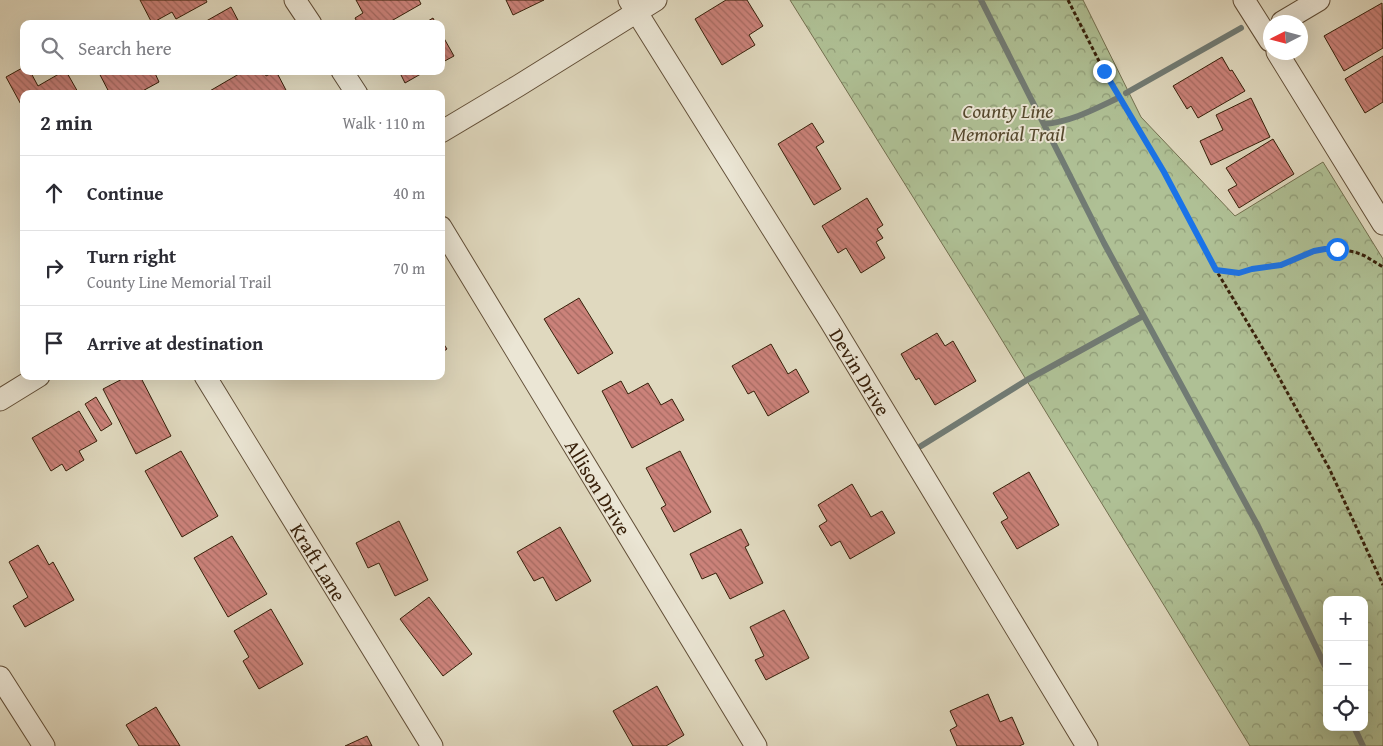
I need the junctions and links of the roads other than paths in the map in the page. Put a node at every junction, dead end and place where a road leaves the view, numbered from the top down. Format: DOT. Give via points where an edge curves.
graph roads {
  1 [pos="295,0"];
  2 [pos="656,0"];
  3 [pos="1244,0"];
  4 [pos="1319,0"];
  5 [pos="633,6"];
  6 [pos="1297,15"];
  7 [pos="308,20"];
  8 [pos="1263,22"];
  9 [pos="1282,60"];
  10 [pos="345,75"];
  11 [pos="354,90"];
  12 [pos="445,130"];
  13 [pos="1383,224"];
  14 [pos="445,234"];
  15 [pos="32,380"];
  16 [pos="208,380"];
  17 [pos="0,400"];
  18 [pos="0,678"];
  19 [pos="44,746"];
  20 [pos="432,746"];
  21 [pos="756,746"];
  22 [pos="1087,746"];
  1 -- 7 [label="street"];
  2 -- 5 [label="street"];
  3 -- 8 [label="street"];
  4 -- 6 [label="street"];
  5 -- 12 [label="street" via="518,86"];
  5 -- 22 [label="street, Devin Drive" via="824,312"];
  9 -- 13 [label="street"];
  10 -- 11 [label="street"];
  14 -- 21 [label="street, Allison Drive"];
  15 -- 17 [label="street"];
  16 -- 20 [label="street, Kraft Lane"];
  18 -- 19 [label="street"];
}
